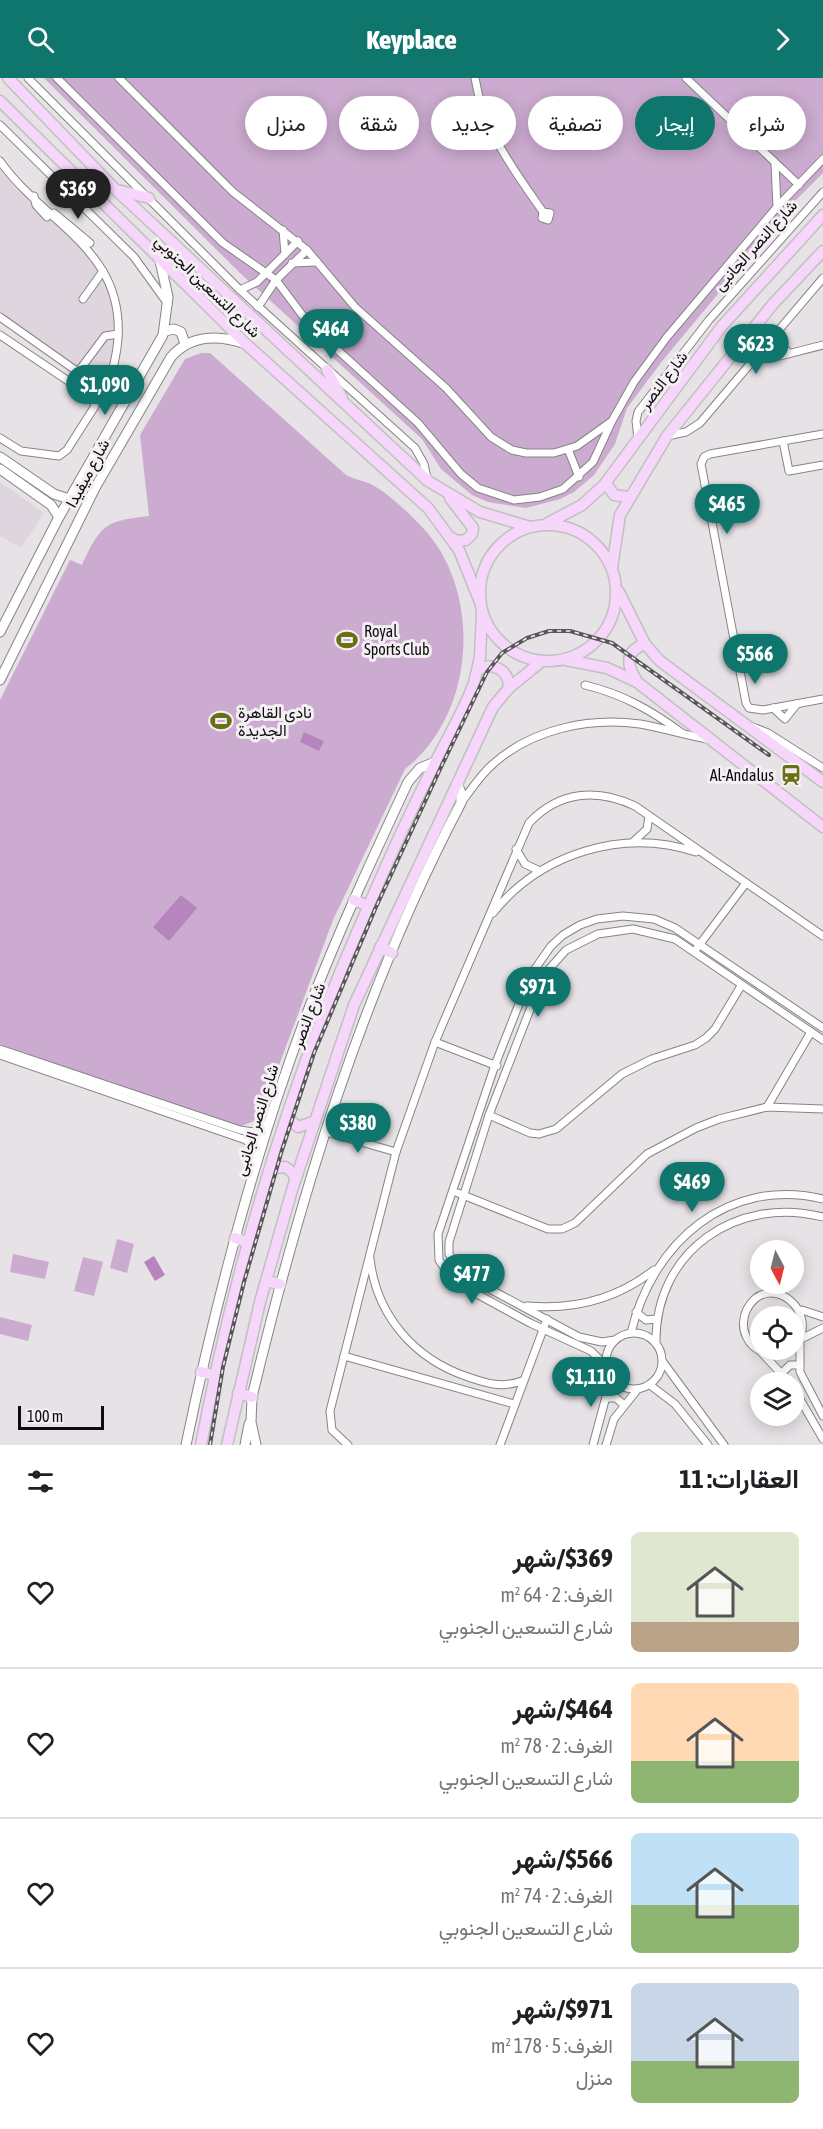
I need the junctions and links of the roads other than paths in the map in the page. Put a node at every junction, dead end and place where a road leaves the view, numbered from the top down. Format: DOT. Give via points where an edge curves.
graph roads {
  1 [pos="8,78"];
  2 [pos="28,78"];
  3 [pos="57,78"];
  4 [pos="119,78"];
  5 [pos="475,78"];
  6 [pos="686,78"];
  7 [pos="0,101"];
  8 [pos="0,125"];
  9 [pos="823,159"];
  10 [pos="1,164"];
  11 [pos="775,164"];
  12 [pos="799,185"];
  13 [pos="115,189"];
  14 [pos="823,192"];
  15 [pos="149,198"];
  16 [pos="777,207"];
  17 [pos="543,212"];
  18 [pos="50,215"];
  19 [pos="823,215"];
  20 [pos="283,231"];
  21 [pos="298,242"];
  22 [pos="90,243"];
  23 [pos="307,250"];
  24 [pos="823,251"];
  25 [pos="285,254"];
  26 [pos="160,261"];
  27 [pos="316,262"];
  28 [pos="292,263"];
  29 [pos="103,271"];
  30 [pos="267,273"];
  31 [pos="823,278"];
  32 [pos="276,280"];
  33 [pos="240,290"];
  34 [pos="83,299"];
  35 [pos="168,306"];
  36 [pos="258,306"];
  37 [pos="0,317"];
  38 [pos="165,331"];
  39 [pos="118,334"];
  40 [pos="774,334"];
  41 [pos="0,335"];
  42 [pos="101,340"];
  43 [pos="117,343"];
  44 [pos="246,344"];
  45 [pos="766,344"];
  46 [pos="185,345"];
  47 [pos="823,345"];
  48 [pos="788,352"];
  49 [pos="327,370"];
  50 [pos="78,372"];
  51 [pos="347,407"];
  52 [pos="612,421"];
  53 [pos="823,434"];
  54 [pos="667,436"];
  55 [pos="0,438"];
  56 [pos="638,438"];
  57 [pos="783,441"];
  58 [pos="568,449"];
  59 [pos="0,457"];
  60 [pos="823,465"];
  61 [pos="0,469"];
  62 [pos="19,476"];
  63 [pos="579,477"];
  64 [pos="428,481"];
  65 [pos="38,483"];
  66 [pos="606,483"];
  67 [pos="33,492"];
  68 [pos="448,495"];
  69 [pos="628,498"];
  70 [pos="69,499"];
  71 [pos="59,517"];
  72 [pos="543,525"];
  73 [pos="530,527"];
  74 [pos="452,538"];
  75 [pos="612,568"];
  76 [pos="616,586"];
  77 [pos="481,607"];
  78 [pos="0,632"];
  79 [pos="645,644"];
  80 [pos="562,660"];
  81 [pos="542,661"];
  82 [pos="478,670"];
  83 [pos="0,680"];
  84 [pos="638,682"];
  85 [pos="585,685"];
  86 [pos="509,688"];
  87 [pos="823,699"];
  88 [pos="797,704"];
  89 [pos="773,708"];
  90 [pos="741,724"];
  91 [pos="684,735"];
  92 [pos="710,739"];
  93 [pos="435,762"];
  94 [pos="823,768"];
  95 [pos="823,782"];
  96 [pos="457,783"];
  97 [pos="461,803"];
  98 [pos="649,816"];
  99 [pos="823,827"];
  100 [pos="633,842"];
  101 [pos="516,849"];
  102 [pos="704,854"];
  103 [pos="540,871"];
  104 [pos="746,883"];
  105 [pos="354,900"];
  106 [pos="368,906"];
  107 [pos="489,918"];
  108 [pos="823,936"];
  109 [pos="700,943"];
  110 [pos="380,947"];
  111 [pos="694,952"];
  112 [pos="392,953"];
  113 [pos="741,986"];
  114 [pos="812,1021"];
  115 [pos="822,1027"];
  116 [pos="811,1032"];
  117 [pos="823,1040"];
  118 [pos="435,1042"];
  119 [pos="0,1049"];
  120 [pos="0,1055"];
  121 [pos="495,1065"];
  122 [pos="506,1069"];
  123 [pos="767,1107"];
  124 [pos="823,1109"];
  125 [pos="489,1115"];
  126 [pos="287,1117"];
  127 [pos="271,1122"];
  128 [pos="312,1122"];
  129 [pos="253,1132"];
  130 [pos="326,1132"];
  131 [pos="250,1143"];
  132 [pos="396,1152"];
  133 [pos="258,1163"];
  134 [pos="269,1172"];
  135 [pos="295,1179"];
  136 [pos="453,1191"];
  137 [pos="462,1194"];
  138 [pos="823,1199"];
  139 [pos="823,1217"];
  140 [pos="235,1238"];
  141 [pos="247,1242"];
  142 [pos="370,1254"];
  143 [pos="658,1267"];
  144 [pos="266,1281"];
  145 [pos="280,1284"];
  146 [pos="523,1305"];
  147 [pos="750,1306"];
  148 [pos="798,1306"];
  149 [pos="750,1307"];
  150 [pos="804,1311"];
  151 [pos="636,1312"];
  152 [pos="823,1317"];
  153 [pos="547,1319"];
  154 [pos="657,1319"];
  155 [pos="823,1328"];
  156 [pos="543,1329"];
  157 [pos="631,1333"];
  158 [pos="804,1338"];
  159 [pos="615,1340"];
  160 [pos="750,1341"];
  161 [pos="656,1342"];
  162 [pos="344,1356"];
  163 [pos="768,1360"];
  164 [pos="799,1360"];
  165 [pos="663,1362"];
  166 [pos="798,1365"];
  167 [pos="606,1366"];
  168 [pos="201,1372"];
  169 [pos="781,1372"];
  170 [pos="783,1372"];
  171 [pos="214,1375"];
  172 [pos="611,1378"];
  173 [pos="522,1381"];
  174 [pos="487,1384"];
  175 [pos="650,1385"];
  176 [pos="636,1389"];
  177 [pos="238,1393"];
  178 [pos="484,1395"];
  179 [pos="252,1397"];
  180 [pos="607,1398"];
  181 [pos="514,1404"];
  182 [pos="623,1404"];
  183 [pos="804,1406"];
  184 [pos="251,1410"];
  185 [pos="823,1416"];
  186 [pos="823,1439"];
  187 [pos="186,1445"];
  188 [pos="201,1445"];
  189 [pos="227,1445"];
  190 [pos="245,1445"];
  191 [pos="255,1445"];
  192 [pos="348,1445"];
  193 [pos="500,1445"];
  194 [pos="592,1445"];
  195 [pos="606,1445"];
  196 [pos="708,1445"];
  197 [pos="724,1445"];
  1 -- 13 [label="main road, شارع التسعين الجنوبي"];
  2 -- 15 [label="street"];
  3 -- 30 [label="street" via="222,243"];
  4 -- 20 [label="street" via="233,192"];
  5 -- 17 [label="street" via="484,116 495,139"];
  6 -- 11 [label="street"];
  7 -- 26 [label="main road, شارع التسعين الجنوبي"];
  8 -- 35 [label="street" via="134,257"];
  9 -- 12 [label="street"];
  10 -- 18 [label="street"];
  11 -- 12 [label="street"];
  11 -- 16 [label="street"];
  12 -- 16 [label="street"];
  13 -- 15 [label="main road"];
  13 -- 51 [label="main road, شارع التسعين الجنوبي"];
  14 -- 56 [label="street, شارع النصر الجانبى" via="709,320 638,412"];
  15 -- 33 [label="street"];
  16 -- 52 [label="street" via="667,337"];
  18 -- 22 [label="street" via="59,214"];
  18 -- 29 [label="street" via="91,253"];
  19 -- 56 [label="main road, شارع النصر" via="722,326"];
  20 -- 21 [label="street"];
  20 -- 25 [label="street"];
  21 -- 23 [label="street"];
  21 -- 25 [label="street"];
  23 -- 27 [label="street"];
  23 -- 28 [label="street"];
  24 -- 54 [label="main road" via="740,342"];
  25 -- 30 [label="street"];
  26 -- 35 [label="street, شارع ميفيدا"];
  26 -- 44 [label="main road, شارع التسعين الجنوبي"];
  27 -- 28 [label="street"];
  27 -- 58 [label="street" via="355,307 446,388 491,437 525,453"];
  28 -- 32 [label="street"];
  29 -- 34 [label="street"];
  29 -- 39 [label="street" via="115,299"];
  30 -- 32 [label="street"];
  30 -- 33 [label="street" via="254,285"];
  31 -- 40 [label="street"];
  32 -- 36 [label="street"];
  32 -- 63 [label="street" via="309,324 418,423 478,488 502,498 526,500 556,492"];
  33 -- 36 [label="street"];
  35 -- 38 [label="street, شارع ميفيدا"];
  36 -- 49 [label="street"];
  37 -- 50 [label="street"];
  38 -- 46 [label="street" via="181,332"];
  38 -- 70 [label="street, شارع ميفيدا"];
  39 -- 42 [label="street" via="110,333"];
  39 -- 43 [label="street"];
  40 -- 45 [label="street"];
  40 -- 48 [label="street"];
  41 -- 55 [label="street" via="92,397 95,406 59,456 21,452"];
  42 -- 43 [label="street"];
  42 -- 50 [label="street"];
  43 -- 50 [label="street" via="106,383 98,385"];
  44 -- 46 [label="street" via="213,338"];
  44 -- 74 [label="main road, شارع التسعين الجنوبي" via="428,508"];
  45 -- 48 [label="street" via="778,355"];
  45 -- 54 [label="street" via="700,423 686,432"];
  46 -- 83 [label="street, شارع ميفيدا" via="171,357 147,395 95,488"];
  47 -- 48 [label="street"];
  49 -- 51 [label="main road"];
  49 -- 64 [label="street" via="416,448"];
  51 -- 64 [label="main road, شارع التسعين الجنوبي"];
  52 -- 58 [label="street" via="585,442"];
  52 -- 63 [label="street" via="598,455"];
  53 -- 57 [label="street"];
  54 -- 69 [label="main road"];
  56 -- 66 [label="main road, شارع النصر"];
  57 -- 60 [label="street" via="789,471"];
  57 -- 89 [label="street" via="710,454 701,464 746,703 755,710"];
  58 -- 63 [label="street"];
  59 -- 62 [label="street"];
  61 -- 62 [label="street"];
  62 -- 65 [label="street"];
  62 -- 67 [label="street"];
  64 -- 68 [label="main road, شارع التسعين الجنوبي"];
  65 -- 67 [label="street"];
  65 -- 70 [label="street"];
  66 -- 69 [label="main road" via="614,495"];
  66 -- 72 [label="main road, شارع النصر" via="582,505"];
  67 -- 71 [label="street" via="51,505"];
  68 -- 73 [label="main road, شارع التسعين الجنوبي" via="491,517"];
  68 -- 74 [label="main road" via="473,528 466,540"];
  69 -- 75 [label="main road" via="616,528"];
  70 -- 71 [label="street, شارع ميفيدا"];
  71 -- 78 [label="street, شارع ميفيدا"];
  72 -- 73 [label="main road"];
  72 -- 75 [label="main road" via="572,529 586,536"];
  73 -- 77 [label="main road" via="504,540 489,559 481,578"];
  74 -- 77 [label="main road, شارع التسعين الجنوبي" via="471,575"];
  75 -- 76 [label="main road"];
  76 -- 79 [label="main road"];
  76 -- 80 [label="main road" via="613,616 602,634 585,650"];
  77 -- 81 [label="main road" via="493,633 509,649"];
  77 -- 82 [label="main road, شارع النصر"];
  79 -- 84 [label="main road" via="634,649 628,658"];
  79 -- 90 [label="main road" via="668,668"];
  80 -- 81 [label="main road"];
  80 -- 84 [label="main road" via="607,668"];
  81 -- 86 [label="main road"];
  82 -- 86 [label="main road" via="488,666 499,669 507,677"];
  82 -- 93 [label="main road, شارع النصر"];
  84 -- 92 [label="main road"];
  85 -- 91 [label="street" via="614,692 639,704"];
  86 -- 96 [label="main road" via="493,707"];
  87 -- 88 [label="street"];
  88 -- 89 [label="street"];
  88 -- 89 [label="street" via="785,719"];
  90 -- 94 [label="street" via="768,733"];
  90 -- 95 [label="main road"];
  91 -- 92 [label="street"];
  91 -- 97 [label="street" via="620,723 560,729 507,753 480,777"];
  92 -- 99 [label="main road"];
  93 -- 105 [label="street, شارع النصر الجانبى" via="420,768 408,782"];
  93 -- 106 [label="main road, شارع النصر"];
  96 -- 97 [label="street"];
  96 -- 110 [label="main road"];
  97 -- 112 [label="street"];
  98 -- 100 [label="street" via="644,834"];
  98 -- 101 [label="street" via="619,798 601,794 566,798 539,812"];
  98 -- 102 [label="street"];
  100 -- 102 [label="street" via="669,845"];
  100 -- 103 [label="street" via="581,852"];
  101 -- 103 [label="street" via="525,864"];
  101 -- 107 [label="street"];
  102 -- 104 [label="street"];
  103 -- 107 [label="street"];
  104 -- 108 [label="street"];
  104 -- 109 [label="street"];
  105 -- 106 [label="main road"];
  105 -- 127 [label="street, شارع النصر الجانبى" via="311,1002"];
  106 -- 126 [label="main road, شارع النصر"];
  107 -- 118 [label="street"];
  109 -- 111 [label="street"];
  109 -- 114 [label="street"];
  109 -- 121 [label="street" via="654,919 623,916 597,919 562,935 530,976"];
  110 -- 112 [label="main road"];
  110 -- 128 [label="main road" via="354,1005"];
  111 -- 113 [label="street"];
  111 -- 122 [label="street" via="667,936 633,929 598,934 574,945 553,962 540,981"];
  112 -- 130 [label="street"];
  113 -- 116 [label="street"];
  113 -- 125 [label="street" via="706,1038 622,1074 556,1130 530,1133"];
  114 -- 115 [label="street"];
  114 -- 116 [label="street" via="807,1023"];
  115 -- 116 [label="street" via="819,1033"];
  116 -- 117 [label="street"];
  116 -- 123 [label="street"];
  118 -- 121 [label="street"];
  118 -- 132 [label="street"];
  119 -- 129 [label="street"];
  120 -- 131 [label="street"];
  121 -- 122 [label="street"];
  121 -- 136 [label="street"];
  122 -- 125 [label="street"];
  123 -- 124 [label="street"];
  123 -- 137 [label="street" via="719,1119 664,1143 639,1161 575,1223 562,1229 541,1227"];
  125 -- 137 [label="street"];
  126 -- 128 [label="main road" via="298,1127"];
  126 -- 134 [label="main road, شارع النصر"];
  127 -- 129 [label="street"];
  127 -- 133 [label="street, شارع النصر الجانبى"];
  128 -- 135 [label="main road"];
  129 -- 131 [label="street" via="256,1140"];
  130 -- 132 [label="street"];
  130 -- 145 [label="street"];
  131 -- 133 [label="street"];
  132 -- 142 [label="street"];
  133 -- 140 [label="street, شارع النصر الجانبى"];
  134 -- 135 [label="main road" via="285,1167"];
  134 -- 141 [label="main road, شارع النصر"];
  135 -- 144 [label="main road"];
  136 -- 137 [label="street"];
  136 -- 156 [label="street" via="437,1241 445,1271 459,1284"];
  137 -- 146 [label="street" via="449,1242 453,1264 470,1279"];
  138 -- 143 [label="street" via="779,1194 736,1203 693,1227"];
  139 -- 154 [label="street" via="771,1211 722,1227 683,1261 667,1286"];
  140 -- 141 [label="main road"];
  140 -- 168 [label="street, شارع النصر الجانبى"];
  141 -- 171 [label="main road, شارع النصر"];
  142 -- 162 [label="street"];
  142 -- 174 [label="street" via="378,1294 398,1329 434,1361"];
  143 -- 146 [label="street" via="628,1287 595,1301 559,1307"];
  143 -- 151 [label="street"];
  144 -- 145 [label="main road"];
  144 -- 177 [label="main road"];
  145 -- 179 [label="street"];
  146 -- 153 [label="street"];
  147 -- 148 [label="street" via="775,1293 791,1298"];
  149 -- 160 [label="street" via="743,1324"];
  150 -- 152 [label="street"];
  151 -- 154 [label="street" via="646,1320"];
  151 -- 157 [label="street"];
  153 -- 156 [label="street"];
  153 -- 159 [label="street" via="590,1340"];
  154 -- 161 [label="street"];
  155 -- 158 [label="street"];
  156 -- 167 [label="street" via="591,1351"];
  156 -- 173 [label="street"];
  157 -- 159 [label="street"];
  157 -- 161 [label="street" via="645,1334"];
  159 -- 167 [label="street" via="607,1352"];
  161 -- 165 [label="street"];
  162 -- 178 [label="street"];
  162 -- 192 [label="street" via="330,1421 338,1438"];
  163 -- 169 [label="street"];
  164 -- 166 [label="street"];
  165 -- 175 [label="street"];
  165 -- 197 [label="street"];
  166 -- 170 [label="street" via="788,1366"];
  166 -- 185 [label="street"];
  167 -- 172 [label="street"];
  168 -- 171 [label="main road"];
  168 -- 187 [label="street, شارع النصر الجانبى"];
  171 -- 188 [label="main road, شارع النصر"];
  172 -- 176 [label="street" via="622,1387"];
  172 -- 180 [label="street"];
  173 -- 174 [label="street" via="505,1386"];
  173 -- 181 [label="street"];
  174 -- 178 [label="street"];
  175 -- 176 [label="street"];
  175 -- 196 [label="street" via="675,1404"];
  176 -- 182 [label="street"];
  177 -- 179 [label="main road"];
  177 -- 189 [label="main road"];
  178 -- 181 [label="street"];
  179 -- 184 [label="street"];
  180 -- 182 [label="street" via="616,1398"];
  180 -- 194 [label="street"];
  181 -- 193 [label="street"];
  182 -- 195 [label="street"];
  183 -- 186 [label="street"];
  184 -- 190 [label="street"];
  184 -- 191 [label="street"];
}
